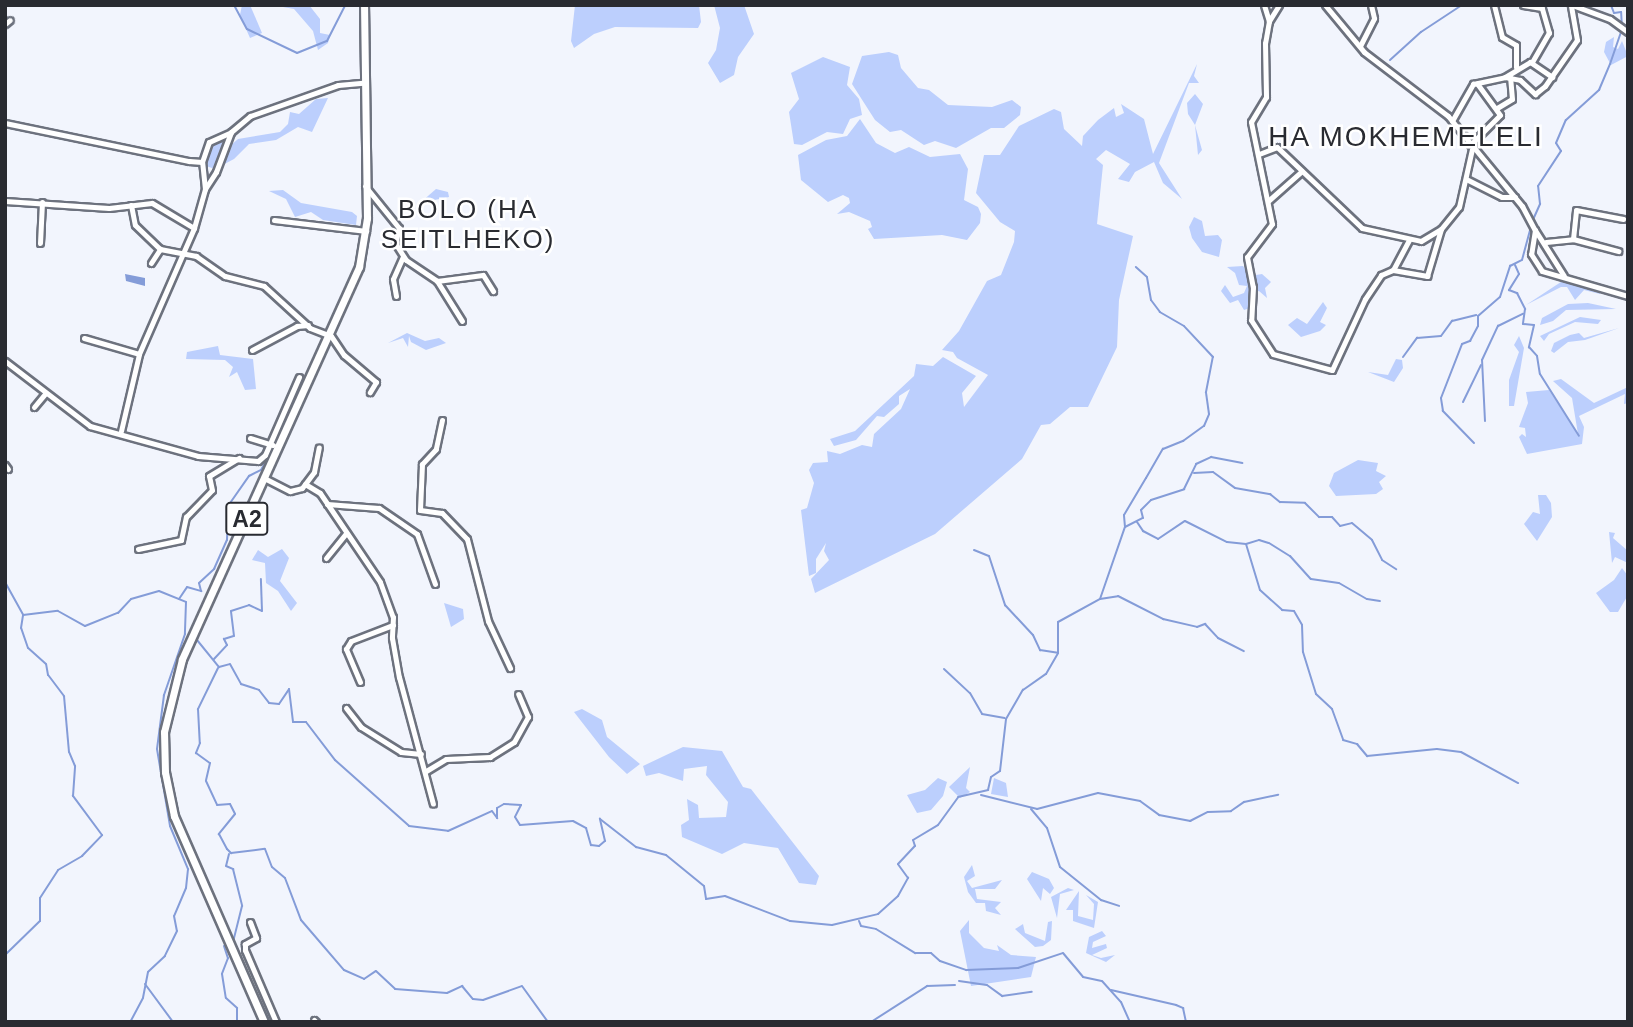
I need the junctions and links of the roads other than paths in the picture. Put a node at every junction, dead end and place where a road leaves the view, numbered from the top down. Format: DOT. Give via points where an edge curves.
graph roads {
  1 [pos="364,5"];
  2 [pos="1264,5"];
  3 [pos="1279,5"];
  4 [pos="1325,5"];
  5 [pos="1371,5"];
  6 [pos="1494,5"];
  7 [pos="1523,5"];
  8 [pos="1571,5"];
  9 [pos="1541,7"];
  10 [pos="1269,21"];
  11 [pos="1628,32"];
  12 [pos="1360,46"];
  13 [pos="1532,62"];
  14 [pos="1516,68"];
  15 [pos="1508,77"];
  16 [pos="1552,77"];
  17 [pos="363,83"];
  18 [pos="1477,83"];
  19 [pos="1497,108"];
  20 [pos="1452,121"];
  21 [pos="5,122"];
  22 [pos="231,132"];
  23 [pos="1471,147"];
  24 [pos="1259,154"];
  25 [pos="202,162"];
  26 [pos="1302,171"];
  27 [pos="1466,179"];
  28 [pos="365,186"];
  29 [pos="205,189"];
  30 [pos="1515,197"];
  31 [pos="5,201"];
  32 [pos="1268,201"];
  33 [pos="42,202"];
  34 [pos="131,205"];
  35 [pos="1623,219"];
  36 [pos="274,220"];
  37 [pos="194,228"];
  38 [pos="1441,229"];
  39 [pos="1535,230"];
  40 [pos="366,231"];
  41 [pos="1573,239"];
  42 [pos="1409,240"];
  43 [pos="1421,241"];
  44 [pos="1546,242"];
  45 [pos="40,243"];
  46 [pos="1436,246"];
  47 [pos="160,249"];
  48 [pos="1618,251"];
  49 [pos="185,252"];
  50 [pos="403,257"];
  51 [pos="151,263"];
  52 [pos="1392,270"];
  53 [pos="1564,276"];
  54 [pos="437,281"];
  55 [pos="493,291"];
  56 [pos="396,296"];
  57 [pos="1628,296"];
  58 [pos="461,321"];
  59 [pos="308,325"];
  60 [pos="331,337"];
  61 [pos="85,338"];
  62 [pos="252,350"];
  63 [pos="139,355"];
  64 [pos="5,362"];
  65 [pos="299,377"];
  66 [pos="370,392"];
  67 [pos="45,394"];
  68 [pos="34,407"];
  69 [pos="442,420"];
  70 [pos="121,431"];
  71 [pos="250,438"];
  72 [pos="270,444"];
  73 [pos="319,447"];
  74 [pos="280,448"];
  75 [pos="239,458"];
  76 [pos="266,479"];
  77 [pos="305,484"];
  78 [pos="327,504"];
  79 [pos="346,533"];
  80 [pos="138,549"];
  81 [pos="326,558"];
  82 [pos="435,584"];
  83 [pos="393,625"];
  84 [pos="510,668"];
  85 [pos="360,682"];
  86 [pos="518,694"];
  87 [pos="346,708"];
  88 [pos="421,754"];
  89 [pos="426,771"];
  90 [pos="433,804"];
  91 [pos="250,922"];
  92 [pos="264,1022"];
  93 [pos="276,1022"];
  1 -- 17 [label="main road, A2"];
  2 -- 10 [label="street"];
  3 -- 10 [label="street"];
  4 -- 12 [label="street"];
  5 -- 12 [label="street" via="1374,19"];
  6 -- 14 [label="street" via="1502,37 1516,45"];
  7 -- 9 [label="street"];
  8 -- 11 [label="street" via="1610,19"];
  8 -- 16 [label="street" via="1577,40"];
  9 -- 13 [label="street" via="1549,33"];
  10 -- 24 [label="street" via="1266,97 1251,122"];
  12 -- 20 [label="street"];
  13 -- 14 [label="street"];
  13 -- 16 [label="street"];
  14 -- 15 [label="street"];
  15 -- 16 [label="street" via="1525,82 1535,94"];
  15 -- 18 [label="street"];
  15 -- 19 [label="street" via="1512,99"];
  17 -- 22 [label="street" via="338,85 267,108"];
  17 -- 28 [label="main road, A2"];
  18 -- 19 [label="street"];
  18 -- 20 [label="street" via="1469,86"];
  19 -- 23 [label="street" via="1496,120"];
  20 -- 23 [label="street"];
  21 -- 25 [label="street"];
  22 -- 25 [label="street" via="209,142"];
  22 -- 29 [label="street"];
  23 -- 27 [label="street"];
  23 -- 30 [label="street"];
  24 -- 26 [label="street" via="1277,147"];
  24 -- 32 [label="street"];
  25 -- 29 [label="street"];
  26 -- 32 [label="street"];
  26 -- 42 [label="street" via="1362,228"];
  27 -- 30 [label="street" via="1502,197"];
  27 -- 38 [label="street" via="1459,207"];
  28 -- 40 [label="main road, A2"];
  28 -- 50 [label="street" via="399,228 395,243"];
  29 -- 37 [label="street"];
  30 -- 39 [label="street"];
  31 -- 33 [label="street"];
  32 -- 52 [label="street" via="1272,224 1247,257 1253,287 1251,320 1273,354 1332,370 1365,299 1381,275"];
  33 -- 34 [label="street"];
  33 -- 45 [label="street"];
  34 -- 37 [label="street" via="152,202"];
  34 -- 47 [label="street" via="135,225"];
  35 -- 41 [label="street" via="1576,210"];
  36 -- 40 [label="street"];
  37 -- 49 [label="street"];
  38 -- 43 [label="street"];
  38 -- 46 [label="street"];
  39 -- 44 [label="street"];
  39 -- 53 [label="street" via="1531,254 1536,264 1542,271"];
  40 -- 60 [label="main road, A2" via="357,273"];
  41 -- 44 [label="street"];
  41 -- 48 [label="street"];
  42 -- 43 [label="street"];
  42 -- 52 [label="street"];
  43 -- 46 [label="street"];
  44 -- 53 [label="street"];
  46 -- 52 [label="street" via="1427,276"];
  47 -- 49 [label="street" via="173,255"];
  47 -- 51 [label="street"];
  49 -- 59 [label="street" via="225,276 264,286"];
  49 -- 63 [label="street"];
  50 -- 54 [label="street"];
  50 -- 56 [label="street" via="393,279"];
  53 -- 57 [label="street"];
  54 -- 55 [label="street" via="483,275"];
  54 -- 58 [label="street"];
  59 -- 60 [label="street"];
  59 -- 62 [label="street" via="297,326"];
  60 -- 66 [label="street" via="344,355 376,382"];
  60 -- 74 [label="main road, A2"];
  61 -- 63 [label="street"];
  63 -- 70 [label="street"];
  64 -- 67 [label="street"];
  65 -- 72 [label="street"];
  67 -- 68 [label="street"];
  67 -- 70 [label="street" via="90,426"];
  69 -- 84 [label="street" via="436,449 422,464 420,510 442,513 467,539 488,621"];
  70 -- 75 [label="street" via="198,456"];
  71 -- 72 [label="street"];
  72 -- 74 [label="street"];
  72 -- 75 [label="street" via="258,461"];
  73 -- 77 [label="street" via="314,472"];
  74 -- 76 [label="main road, A2"];
  75 -- 80 [label="street" via="209,475 212,490 186,517 181,540"];
  76 -- 77 [label="street" via="290,491"];
  76 -- 92 [label="main road, A2" via="182,659 167,710 163,752 174,816"];
  77 -- 78 [label="street"];
  78 -- 79 [label="street"];
  78 -- 82 [label="street" via="379,508 417,534"];
  79 -- 81 [label="street"];
  79 -- 83 [label="street" via="380,582"];
  83 -- 85 [label="street" via="351,641 346,649"];
  83 -- 88 [label="street" via="399,677"];
  86 -- 89 [label="street" via="528,717 514,742 490,757 446,759"];
  87 -- 88 [label="street" via="361,727 401,752"];
  88 -- 89 [label="street"];
  89 -- 90 [label="street"];
  91 -- 93 [label="street" via="256,938 245,944 245,950"];
}
